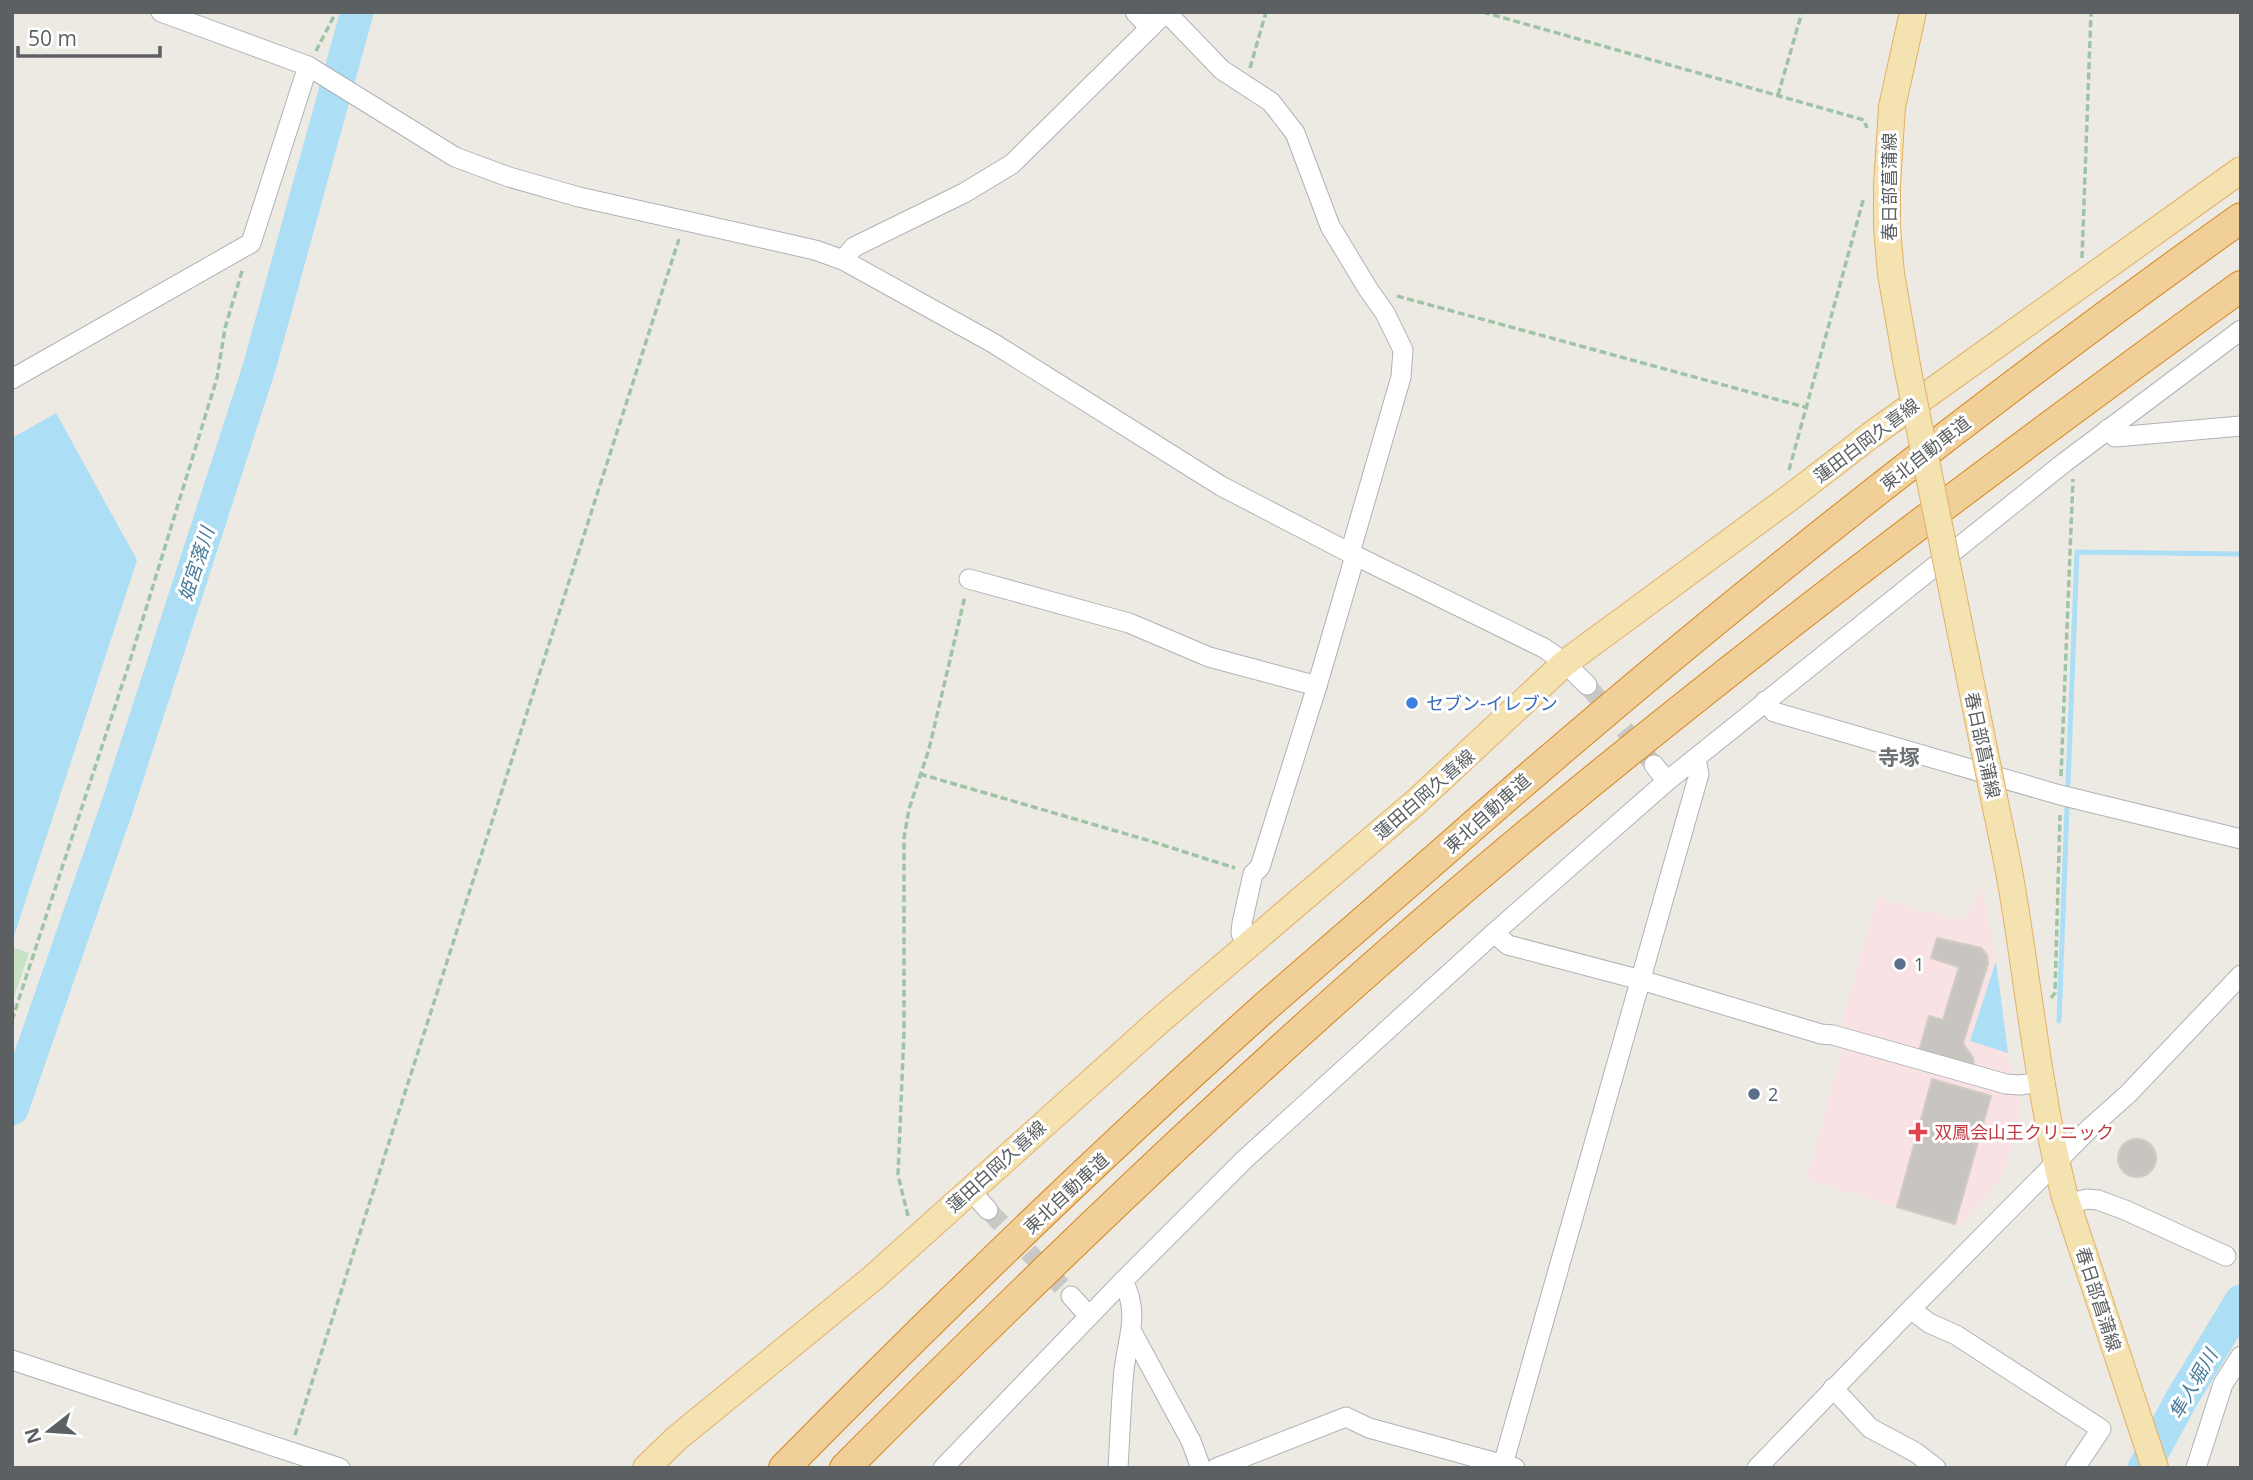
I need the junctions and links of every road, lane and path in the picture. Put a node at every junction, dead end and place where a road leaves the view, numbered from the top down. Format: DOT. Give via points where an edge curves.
graph roads {
  1 [pos="161,12"];
  2 [pos="336,12"];
  3 [pos="1135,12"];
  4 [pos="1166,12"];
  5 [pos="1266,12"];
  6 [pos="1483,12"];
  7 [pos="1802,12"];
  8 [pos="1913,12"];
  9 [pos="2091,12"];
  10 [pos="1150,28"];
  11 [pos="309,66"];
  12 [pos="1246,83"];
  13 [pos="1778,96"];
  14 [pos="1869,132"];
  15 [pos="2241,170"];
  16 [pos="1866,184"];
  17 [pos="2241,218"];
  18 [pos="683,220"];
  19 [pos="251,243"];
  20 [pos="843,260"];
  21 [pos="2090,278"];
  22 [pos="2241,286"];
  23 [pos="1368,289"];
  24 [pos="2241,330"];
  25 [pos="12,379"];
  26 [pos="1808,408"];
  27 [pos="2241,426"];
  28 [pos="2108,429"];
  29 [pos="2065,461"];
  30 [pos="1792,496"];
  31 [pos="1352,554"];
  32 [pos="969,579"];
  33 [pos="1565,663"];
  34 [pos="1587,685"];
  35 [pos="1317,686"];
  36 [pos="1765,701"];
  37 [pos="1696,760"];
  38 [pos="1654,765"];
  39 [pos="920,774"];
  40 [pos="1667,781"];
  41 [pos="2060,795"];
  42 [pos="2241,839"];
  43 [pos="1254,874"];
  44 [pos="1494,933"];
  45 [pos="1247,947"];
  46 [pos="2241,975"];
  47 [pos="1641,980"];
  48 [pos="2029,1003"];
  49 [pos="12,1020"];
  50 [pos="2041,1082"];
  51 [pos="2057,1164"];
  52 [pos="970,1190"];
  53 [pos="2068,1203"];
  54 [pos="988,1210"];
  55 [pos="919,1236"];
  56 [pos="2226,1256"];
  57 [pos="1122,1281"];
  58 [pos="1071,1296"];
  59 [pos="1911,1309"];
  60 [pos="1089,1316"];
  61 [pos="1132,1332"];
  62 [pos="2241,1356"];
  63 [pos="12,1360"];
  64 [pos="1833,1388"];
  65 [pos="289,1452"];
  66 [pos="1507,1467"];
  67 [pos="340,1468"];
  68 [pos="646,1468"];
  69 [pos="784,1468"];
  70 [pos="845,1468"];
  71 [pos="943,1468"];
  72 [pos="1118,1468"];
  73 [pos="1201,1468"];
  74 [pos="1216,1468"];
  75 [pos="1758,1468"];
  76 [pos="1936,1468"];
  77 [pos="2075,1468"];
  78 [pos="2154,1468"];
  79 [pos="2196,1468"];
  1 -- 11 [label="street"];
  2 -- 11 [label="path"];
  3 -- 10 [label="street"];
  4 -- 10 [label="street"];
  4 -- 12 [label="street" via="1222,70"];
  5 -- 12 [label="path"];
  6 -- 13 [label="path"];
  7 -- 13 [label="path"];
  8 -- 48 [label="main road, 春日部菖蒲線, bridge" via="1888,143 1887,217 1893,284 2012,885"];
  9 -- 21 [label="path" via="2081,257"];
  10 -- 20 [label="street" via="1012,164 854,247"];
  11 -- 18 [label="street" via="455,157 579,197"];
  11 -- 19 [label="street"];
  12 -- 23 [label="street" via="1271,102 1295,133 1330,226"];
  13 -- 14 [label="path" via="1864,120"];
  15 -- 21 [label="main road, 蓮田白岡久喜線"];
  16 -- 26 [label="path"];
  17 -- 69 [label="highway, 東北自動車道" via="1876,491 1508,794 1088,1171"];
  18 -- 20 [label="street"];
  18 -- 65 [label="path"];
  19 -- 25 [label="street"];
  19 -- 49 [label="path" via="225,328 217,378"];
  20 -- 31 [label="street" via="993,343 1221,486"];
  21 -- 30 [label="main road, 蓮田白岡久喜線"];
  22 -- 70 [label="highway" via="1884,552 1536,827 1221,1106"];
  23 -- 26 [label="path"];
  23 -- 31 [label="street" via="1403,350 1401,377"];
  24 -- 28 [label="street"];
  26 -- 30 [label="path" via="1786,481"];
  27 -- 28 [label="street" via="2115,437"];
  28 -- 29 [label="street"];
  29 -- 36 [label="street"];
  29 -- 41 [label="path" via="2073,479"];
  30 -- 33 [label="main road, 蓮田白岡久喜線"];
  31 -- 33 [label="street" via="1544,648"];
  31 -- 35 [label="street"];
  32 -- 35 [label="street" via="1129,623 1209,657"];
  32 -- 39 [label="path"];
  33 -- 34 [label="street"];
  33 -- 45 [label="main road, 蓮田白岡久喜線" via="1416,802"];
  35 -- 43 [label="street"];
  36 -- 37 [label="street"];
  36 -- 41 [label="street" via="1774,712"];
  37 -- 40 [label="street"];
  37 -- 47 [label="street" via="1699,774"];
  38 -- 40 [label="street"];
  39 -- 43 [label="path"];
  39 -- 55 [label="path" via="904,838 898,1175 908,1217"];
  40 -- 44 [label="street"];
  41 -- 42 [label="street"];
  41 -- 48 [label="path" via="2055,993 2046,1003"];
  43 -- 45 [label="street" via="1241,933"];
  44 -- 47 [label="street" via="1508,945"];
  44 -- 57 [label="street" via="1245,1159"];
  45 -- 52 [label="main road, 蓮田白岡久喜線"];
  46 -- 51 [label="street"];
  47 -- 50 [label="street" via="2006,1084"];
  47 -- 66 [label="street"];
  48 -- 50 [label="main road, 春日部菖蒲線"];
  50 -- 51 [label="main road, 春日部菖蒲線"];
  51 -- 53 [label="main road, 春日部菖蒲線"];
  51 -- 59 [label="street"];
  52 -- 54 [label="street"];
  52 -- 55 [label="main road, 蓮田白岡久喜線"];
  53 -- 56 [label="street" via="2098,1200"];
  53 -- 78 [label="main road, 春日部菖蒲線"];
  55 -- 68 [label="main road, 蓮田白岡久喜線"];
  57 -- 60 [label="street"];
  57 -- 61 [label="street" via="1132,1297"];
  58 -- 60 [label="street"];
  59 -- 64 [label="street"];
  59 -- 77 [label="street" via="2101,1429"];
  60 -- 71 [label="street"];
  61 -- 72 [label="street" via="1124,1369"];
  61 -- 73 [label="street"];
  62 -- 79 [label="street" via="2223,1384"];
  63 -- 65 [label="street"];
  64 -- 75 [label="street"];
  64 -- 76 [label="street" via="1870,1428 1915,1451"];
  65 -- 67 [label="street"];
  66 -- 74 [label="street" via="1369,1428 1346,1417"];
}
